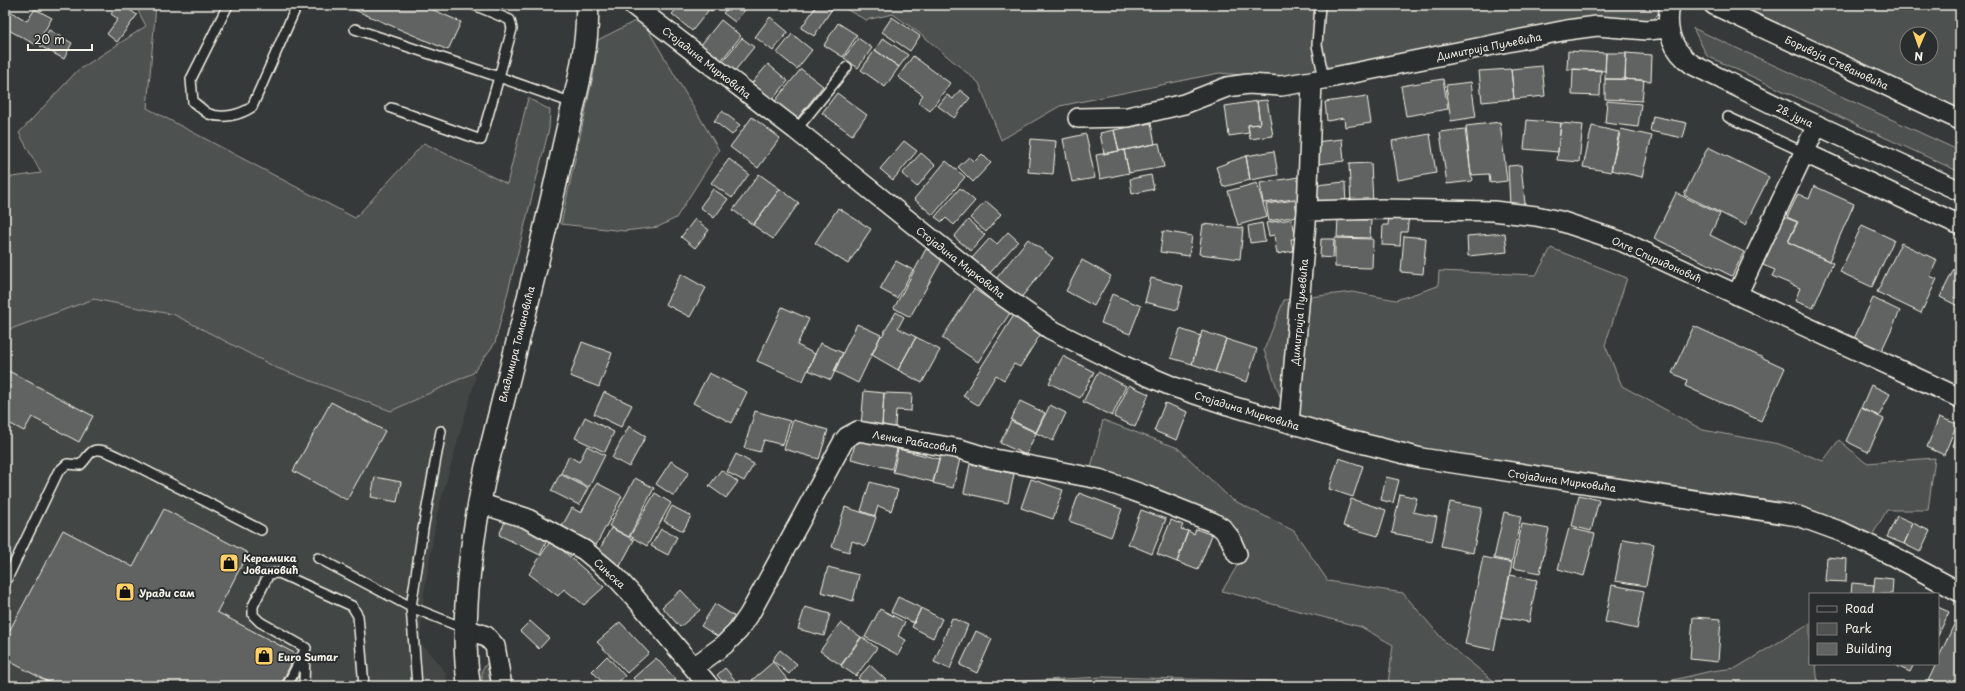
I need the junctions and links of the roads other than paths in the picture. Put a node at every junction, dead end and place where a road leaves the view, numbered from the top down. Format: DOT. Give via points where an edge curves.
graph roads {
  1 [pos="228,5"];
  2 [pos="297,5"];
  3 [pos="474,5"];
  4 [pos="586,5"];
  5 [pos="633,5"];
  6 [pos="1320,5"];
  7 [pos="1670,5"];
  8 [pos="1714,5"];
  9 [pos="1668,28"];
  10 [pos="355,29"];
  11 [pos="847,67"];
  12 [pos="499,77"];
  13 [pos="1318,80"];
  14 [pos="573,103"];
  15 [pos="392,108"];
  16 [pos="1728,117"];
  17 [pos="1078,118"];
  18 [pos="1960,120"];
  19 [pos="1817,125"];
  20 [pos="796,130"];
  21 [pos="1803,152"];
  22 [pos="1960,191"];
  23 [pos="1307,211"];
  24 [pos="1960,225"];
  25 [pos="1737,295"];
  26 [pos="1960,398"];
  27 [pos="1289,423"];
  28 [pos="441,431"];
  29 [pos="479,503"];
  30 [pos="261,530"];
  31 [pos="1237,554"];
  32 [pos="318,558"];
  33 [pos="5,583"];
  34 [pos="1960,592"];
  35 [pos="411,607"];
  36 [pos="466,629"];
  37 [pos="306,648"];
  38 [pos="694,667"];
  39 [pos="287,686"];
  40 [pos="304,686"];
  41 [pos="364,686"];
  42 [pos="417,686"];
  43 [pos="469,686"];
  44 [pos="502,686"];
  45 [pos="709,686"];
  1 -- 2 [label="lane" via="191,79 193,102 208,113 226,116 243,113 252,107"];
  3 -- 12 [label="lane" via="510,20 512,30"];
  4 -- 14 [label="street, Владимира Томановића" via="587,20 582,63"];
  5 -- 20 [label="street, Стојадина Мирковића"];
  6 -- 13 [label="lane"];
  7 -- 9 [label="street, 28. јуна"];
  8 -- 18 [label="street, Боривоја Стевановића"];
  9 -- 13 [label="street, Димитрија Пуљевића" via="1647,30 1597,26 1567,30"];
  9 -- 19 [label="street, 28. јуна" via="1676,48 1693,65"];
  10 -- 12 [label="lane"];
  11 -- 20 [label="lane"];
  12 -- 14 [label="lane"];
  12 -- 15 [label="lane" via="481,140"];
  13 -- 17 [label="street, Димитрија Пуљевића" via="1281,86 1248,84 1227,87 1156,112 1128,117"];
  13 -- 23 [label="street, Димитрија Пуљевића"];
  14 -- 29 [label="street, Владимира Томановића" via="545,231"];
  16 -- 21 [label="lane"];
  19 -- 21 [label="street"];
  19 -- 22 [label="street, 28. јуна"];
  20 -- 27 [label="street, Стојадина Мирковића" via="1000,294 1050,329 1124,366 1174,387"];
  21 -- 24 [label="street"];
  21 -- 25 [label="street"];
  23 -- 25 [label="street, Олге Спиридоновић" via="1382,209 1493,212 1536,216 1560,221 1623,242"];
  23 -- 27 [label="street, Димитрија Пуљевића"];
  25 -- 26 [label="street, Олге Спиридоновић"];
  27 -- 34 [label="street, Стојадина Мирковића" via="1421,458 1798,516 1842,532"];
  28 -- 35 [label="lane"];
  29 -- 36 [label="street, Владимира Томановића"];
  29 -- 38 [label="street, Сињска" via="526,518 584,550 614,575"];
  30 -- 33 [label="lane" via="129,462 96,450 92,451 80,465 68,464 58,472"];
  31 -- 38 [label="street, Ленке Рабасовић" via="1230,538 1222,528 1212,522 1099,479 989,458 960,449 858,431 843,442 788,546 738,632"];
  32 -- 35 [label="lane"];
  35 -- 36 [label="lane"];
  35 -- 42 [label="lane"];
  36 -- 43 [label="street, Владимира Томановића"];
  36 -- 44 [label="street" via="486,636 495,646"];
  37 -- 39 [label="lane"];
  37 -- 40 [label="lane"];
  37 -- 41 [label="lane" via="260,622 253,615 253,606 269,574 279,573 352,606 358,616"];
  38 -- 45 [label="street, Сињска"];
}
